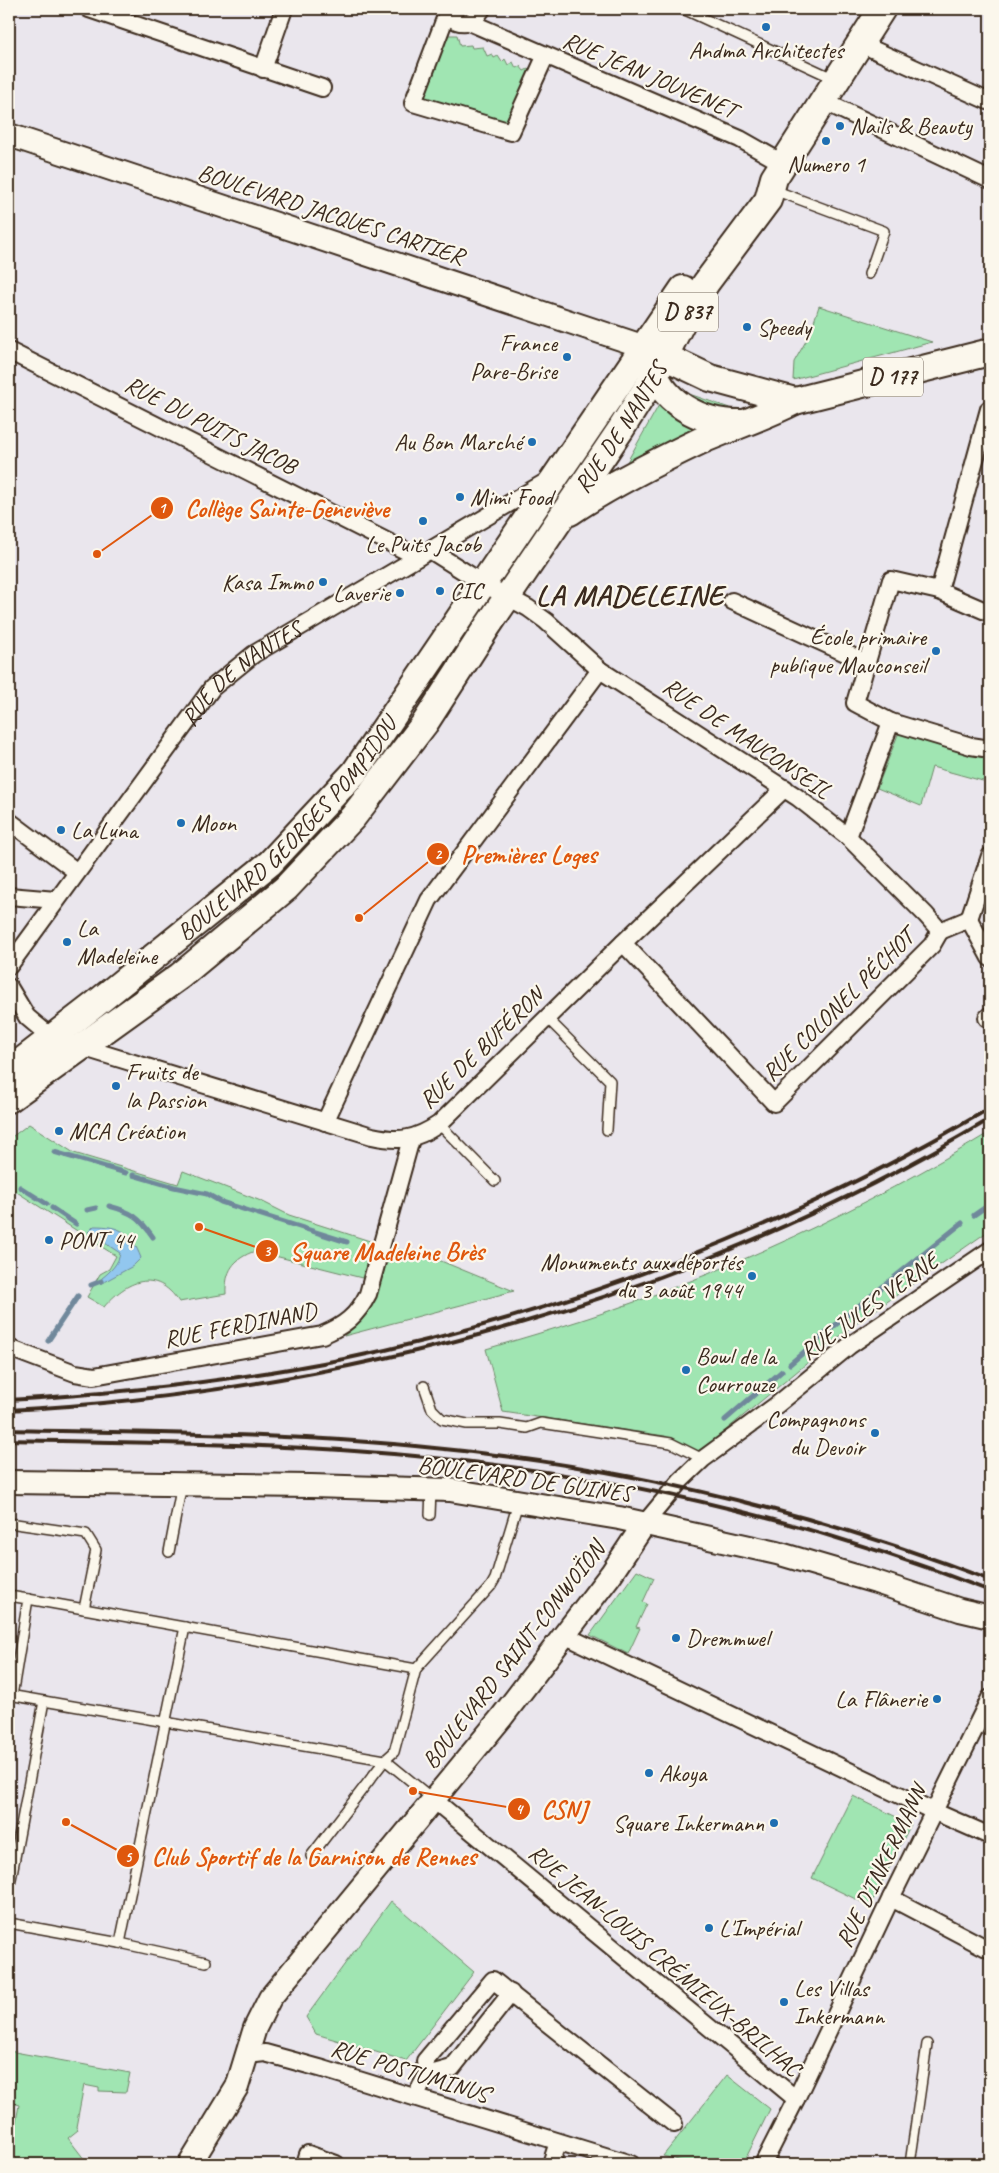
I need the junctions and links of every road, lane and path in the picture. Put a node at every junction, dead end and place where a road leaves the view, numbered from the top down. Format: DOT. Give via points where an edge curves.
graph roads {
  1 [pos="89,9"];
  2 [pos="284,9"];
  3 [pos="482,9"];
  4 [pos="683,9"];
  5 [pos="882,9"];
  6 [pos="446,11"];
  7 [pos="469,22"];
  8 [pos="861,44"];
  9 [pos="545,56"];
  10 [pos="263,69"];
  11 [pos="838,80"];
  12 [pos="322,88"];
  13 [pos="823,101"];
  14 [pos="990,102"];
  15 [pos="9,135"];
  16 [pos="776,177"];
  17 [pos="990,180"];
  18 [pos="869,274"];
  19 [pos="9,351"];
  20 [pos="654,351"];
  21 [pos="990,352"];
  22 [pos="788,399"];
  23 [pos="989,410"];
  24 [pos="749,422"];
  25 [pos="559,474"];
  26 [pos="562,517"];
  27 [pos="424,553"];
  28 [pos="484,584"];
  29 [pos="938,591"];
  30 [pos="507,597"];
  31 [pos="732,601"];
  32 [pos="990,613"];
  33 [pos="867,663"];
  34 [pos="600,670"];
  35 [pos="891,722"];
  36 [pos="990,749"];
  37 [pos="785,788"];
  38 [pos="9,821"];
  39 [pos="848,837"];
  40 [pos="990,856"];
  41 [pos="77,872"];
  42 [pos="9,896"];
  43 [pos="56,900"];
  44 [pos="969,919"];
  45 [pos="940,931"];
  46 [pos="623,943"];
  47 [pos="990,958"];
  48 [pos="9,966"];
  49 [pos="9,987"];
  50 [pos="547,1018"];
  51 [pos="52,1038"];
  52 [pos="82,1047"];
  53 [pos="9,1071"];
  54 [pos="9,1099"];
  55 [pos="325,1122"];
  56 [pos="439,1124"];
  57 [pos="607,1130"];
  58 [pos="410,1139"];
  59 [pos="495,1181"];
  60 [pos="990,1250"];
  61 [pos="9,1348"];
  62 [pos="424,1386"];
  63 [pos="703,1459"];
  64 [pos="9,1482"];
  65 [pos="182,1484"];
  66 [pos="431,1489"];
  67 [pos="518,1500"];
  68 [pos="430,1514"];
  69 [pos="9,1523"];
  70 [pos="645,1523"];
  71 [pos="169,1552"];
  72 [pos="9,1596"];
  73 [pos="28,1599"];
  74 [pos="84,1609"];
  75 [pos="990,1617"];
  76 [pos="185,1627"];
  77 [pos="564,1635"];
  78 [pos="416,1669"];
  79 [pos="10,1695"];
  80 [pos="990,1698"];
  81 [pos="44,1701"];
  82 [pos="166,1722"];
  83 [pos="385,1760"];
  84 [pos="434,1800"];
  85 [pos="934,1811"];
  86 [pos="990,1836"];
  87 [pos="311,1856"];
  88 [pos="9,1890"];
  89 [pos="891,1898"];
  90 [pos="9,1924"];
  91 [pos="120,1944"];
  92 [pos="990,1950"];
  93 [pos="206,1962"];
  94 [pos="511,1994"];
  95 [pos="927,2044"];
  96 [pos="248,2055"];
  97 [pos="427,2075"];
  98 [pos="415,2097"];
  99 [pos="796,2099"];
  100 [pos="674,2124"];
  101 [pos="558,2142"];
  102 [pos="190,2164"];
  103 [pos="305,2164"];
  104 [pos="336,2164"];
  105 [pos="551,2164"];
  106 [pos="631,2164"];
  107 [pos="763,2164"];
  108 [pos="910,2164"];
  1 -- 10 [label="street"];
  2 -- 10 [label="street"];
  3 -- 7 [label="street" via="479,16"];
  4 -- 11 [label="lane"];
  5 -- 8 [label="main road, RUE DE NANTES / D 837"];
  6 -- 7 [label="street, RUE JEAN JOUVENET" via="456,21"];
  6 -- 9 [label="street" via="413,103 511,132"];
  7 -- 9 [label="street, RUE JEAN JOUVENET"];
  8 -- 11 [label="main road, RUE DE NANTES / D 837"];
  8 -- 14 [label="street"];
  9 -- 16 [label="street, RUE JEAN JOUVENET" via="740,139"];
  10 -- 12 [label="street"];
  11 -- 13 [label="main road, RUE DE NANTES / D 837"];
  13 -- 16 [label="main road, RUE DE NANTES / D 837"];
  13 -- 17 [label="street"];
  15 -- 20 [label="street, BOULEVARD JACQUES CARTIER"];
  16 -- 18 [label="lane" via="884,231"];
  16 -- 20 [label="main road, RUE DE NANTES / D 837" via="768,200 684,318"];
  19 -- 27 [label="street, RUE DU PUITS JACOB"];
  20 -- 22 [label="main road, D 177" via="735,399 765,402"];
  20 -- 24 [label="main road" via="674,399 691,413 712,421"];
  20 -- 25 [label="main road, RUE DE NANTES / D 837" via="620,388"];
  20 -- 26 [label="main road, RUE DE NANTES / D 837"];
  21 -- 22 [label="main road, D 177"];
  22 -- 24 [label="main road"];
  23 -- 29 [label="street"];
  24 -- 26 [label="main road" via="686,448"];
  25 -- 27 [label="street, RUE DE NANTES"];
  25 -- 28 [label="main road, RUE DE NANTES"];
  26 -- 30 [label="main road, RUE DE NANTES"];
  27 -- 28 [label="street, RUE DE MAUCONSEIL"];
  27 -- 41 [label="street, RUE DE NANTES" via="254,654 212,688"];
  28 -- 30 [label="street, RUE DE MAUCONSEIL"];
  28 -- 51 [label="main road, BOULEVARD GEORGES POMPIDOU" via="356,772 270,863"];
  29 -- 32 [label="street"];
  29 -- 33 [label="street" via="891,580"];
  30 -- 34 [label="street, RUE DE MAUCONSEIL" via="546,621"];
  30 -- 52 [label="main road, BOULEVARD GEORGES POMPIDOU" via="425,723 353,816 286,888 180,976"];
  31 -- 33 [label="street"];
  33 -- 35 [label="street" via="856,702"];
  34 -- 37 [label="street, RUE DE MAUCONSEIL"];
  34 -- 55 [label="street" via="429,900"];
  35 -- 36 [label="street"];
  35 -- 39 [label="street"];
  37 -- 39 [label="street, RUE DE MAUCONSEIL"];
  37 -- 46 [label="street, RUE DE BUFÉRON"];
  38 -- 41 [label="street"];
  39 -- 45 [label="street, RUE DE MAUCONSEIL"];
  40 -- 44 [label="street"];
  41 -- 43 [label="street, RUE DE NANTES"];
  42 -- 43 [label="street"];
  43 -- 48 [label="street, RUE DE NANTES"];
  44 -- 45 [label="street"];
  44 -- 47 [label="street"];
  45 -- 46 [label="street, RUE COLONEL PÉCHOT" via="932,945 774,1103"];
  46 -- 50 [label="street, RUE DE BUFÉRON"];
  49 -- 51 [label="street" via="27,1017"];
  50 -- 56 [label="street, RUE DE BUFÉRON"];
  50 -- 57 [label="lane" via="610,1081"];
  51 -- 52 [label="street"];
  51 -- 53 [label="main road"];
  52 -- 54 [label="main road"];
  52 -- 55 [label="street, RUE DE BUFÉRON"];
  55 -- 58 [label="street, RUE DE BUFÉRON" via="384,1139"];
  56 -- 58 [label="street, RUE DE BUFÉRON"];
  56 -- 59 [label="lane"];
  58 -- 61 [label="street, RUE FERDINAND" via="368,1294 355,1315 335,1330 94,1376"];
  60 -- 63 [label="street, RUE JULES VERNE" via="849,1346"];
  62 -- 63 [label="lane" via="432,1409 442,1420 528,1428 541,1423 671,1443"];
  63 -- 70 [label="street, RUE JULES VERNE" via="680,1480"];
  64 -- 65 [label="street, BOULEVARD DE GUINES"];
  65 -- 66 [label="street, BOULEVARD DE GUINES"];
  65 -- 71 [label="lane"];
  66 -- 67 [label="street, BOULEVARD DE GUINES"];
  66 -- 68 [label="lane"];
  67 -- 70 [label="street, BOULEVARD DE GUINES"];
  67 -- 78 [label="lane" via="491,1586"];
  69 -- 74 [label="lane" via="86,1534 96,1550"];
  70 -- 75 [label="street, BOULEVARD DE GUINES" via="777,1553"];
  70 -- 77 [label="street, BOULEVARD SAINT-CONWOÏON"];
  72 -- 73 [label="lane"];
  73 -- 74 [label="lane"];
  73 -- 79 [label="lane"];
  74 -- 76 [label="lane"];
  76 -- 78 [label="lane"];
  76 -- 82 [label="lane"];
  77 -- 84 [label="street, BOULEVARD SAINT-CONWOÏON"];
  77 -- 85 [label="street"];
  78 -- 83 [label="lane" via="394,1752"];
  79 -- 81 [label="lane"];
  80 -- 85 [label="street, RUE D'INKERMANN"];
  81 -- 82 [label="lane"];
  81 -- 88 [label="lane"];
  82 -- 83 [label="lane"];
  82 -- 91 [label="lane"];
  83 -- 84 [label="lane"];
  83 -- 87 [label="lane"];
  84 -- 96 [label="street, BOULEVARD SAINT-CONWOÏON" via="270,1998 255,2028"];
  84 -- 99 [label="street, RUE JEAN-LOUIS CRÉMIEUX-BRILHAC"];
  85 -- 86 [label="street"];
  85 -- 89 [label="street, RUE D'INKERMANN"];
  89 -- 92 [label="street"];
  89 -- 99 [label="street, RUE D'INKERMANN"];
  90 -- 91 [label="lane"];
  91 -- 93 [label="lane"];
  94 -- 97 [label="street" via="452,2068"];
  94 -- 97 [label="street" via="493,1980 426,2061"];
  94 -- 100 [label="street"];
  95 -- 108 [label="lane"];
  96 -- 98 [label="street, RUE POSTUMINUS" via="265,2053"];
  96 -- 102 [label="street, BOULEVARD SAINT-CONWOÏON" via="237,2087"];
  97 -- 98 [label="street"];
  98 -- 101 [label="street, RUE POSTUMINUS"];
  99 -- 107 [label="street, RUE D'INKERMANN"];
  101 -- 105 [label="street"];
  101 -- 106 [label="street, RUE POSTUMINUS"];
  103 -- 104 [label="street" via="308,2154"];
}
